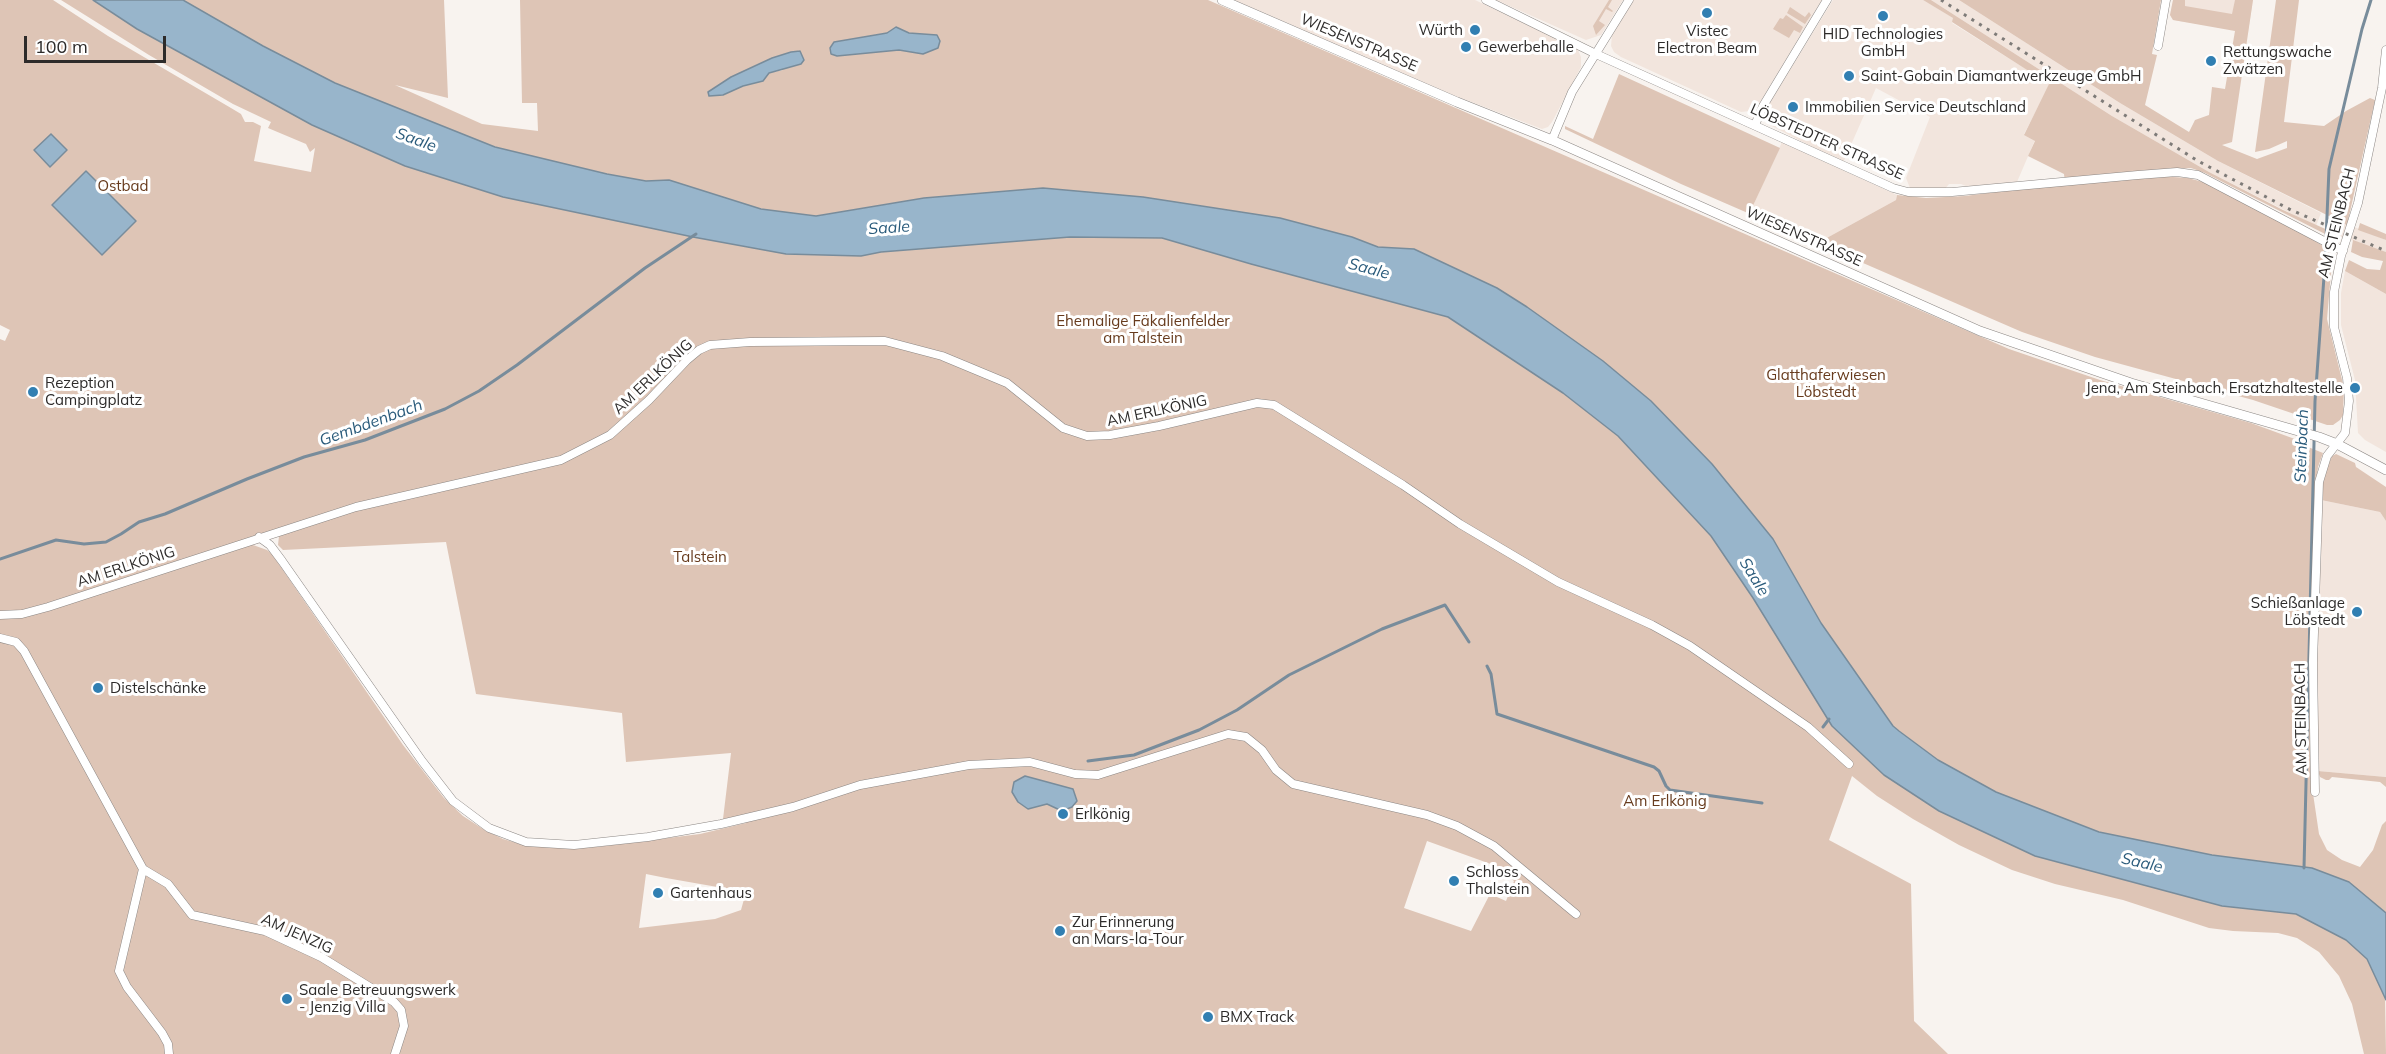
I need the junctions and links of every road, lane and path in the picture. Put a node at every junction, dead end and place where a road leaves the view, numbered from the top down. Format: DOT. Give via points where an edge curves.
graph roads {
  1 [pos="1222,0"];
  2 [pos="1486,0"];
  3 [pos="1629,0"];
  4 [pos="1827,0"];
  5 [pos="2166,0"];
  6 [pos="2158,46"];
  7 [pos="2386,50"];
  8 [pos="1596,54"];
  9 [pos="2384,87"];
  10 [pos="1755,125"];
  11 [pos="1551,140"];
  12 [pos="2343,251"];
  13 [pos="2337,444"];
  14 [pos="2386,470"];
  15 [pos="259,537"];
  16 [pos="0,615"];
  17 [pos="0,638"];
  18 [pos="1849,764"];
  19 [pos="2315,792"];
  20 [pos="143,869"];
  21 [pos="1576,914"];
  22 [pos="169,1054"];
  23 [pos="394,1054"];
  1 -- 11 [label="street, WIESENSTRASSE"];
  2 -- 8 [label="street, LÖBSTEDTER STRASSE"];
  3 -- 8 [label="street"];
  4 -- 10 [label="street" via="1762,106"];
  5 -- 6 [label="street"];
  7 -- 9 [label="street, AM STEINBACH"];
  8 -- 10 [label="street, LÖBSTEDTER STRASSE"];
  8 -- 11 [label="street" via="1572,92"];
  9 -- 12 [label="street, AM STEINBACH"];
  10 -- 12 [label="street, LÖBSTEDTER STRASSE" via="1908,192 1968,191 2177,172 2198,175"];
  11 -- 13 [label="street, WIESENSTRASSE" via="1980,331 2131,383"];
  12 -- 13 [label="street, AM STEINBACH" via="2333,314 2349,401 2344,433"];
  13 -- 14 [label="street, WIESENSTRASSE"];
  13 -- 19 [label="street, AM STEINBACH" via="2327,456 2319,482 2313,662"];
  15 -- 16 [label="street, AM ERLKÖNIG" via="48,608"];
  15 -- 18 [label="street, AM ERLKÖNIG" via="356,507 561,460 610,435 687,360 710,345 885,341 942,356 1007,383 1063,428 1087,436 1159,426 1257,403 1274,405 1558,582 1690,646 1808,727"];
  15 -- 21 [label="street" via="282,561 453,801 489,828 526,842 574,845 648,837 793,807 860,785 969,765 1030,762 1075,774 1098,775 1228,734 1246,737 1293,784 1457,826 1494,846"];
  17 -- 20 [label="street, AM JENZIG" via="16,642 24,651"];
  20 -- 22 [label="street" via="119,971 162,1033"];
  20 -- 23 [label="street, AM JENZIG" via="168,884 192,915 265,931 321,957 394,1002 401,1010 404,1026"];
}
